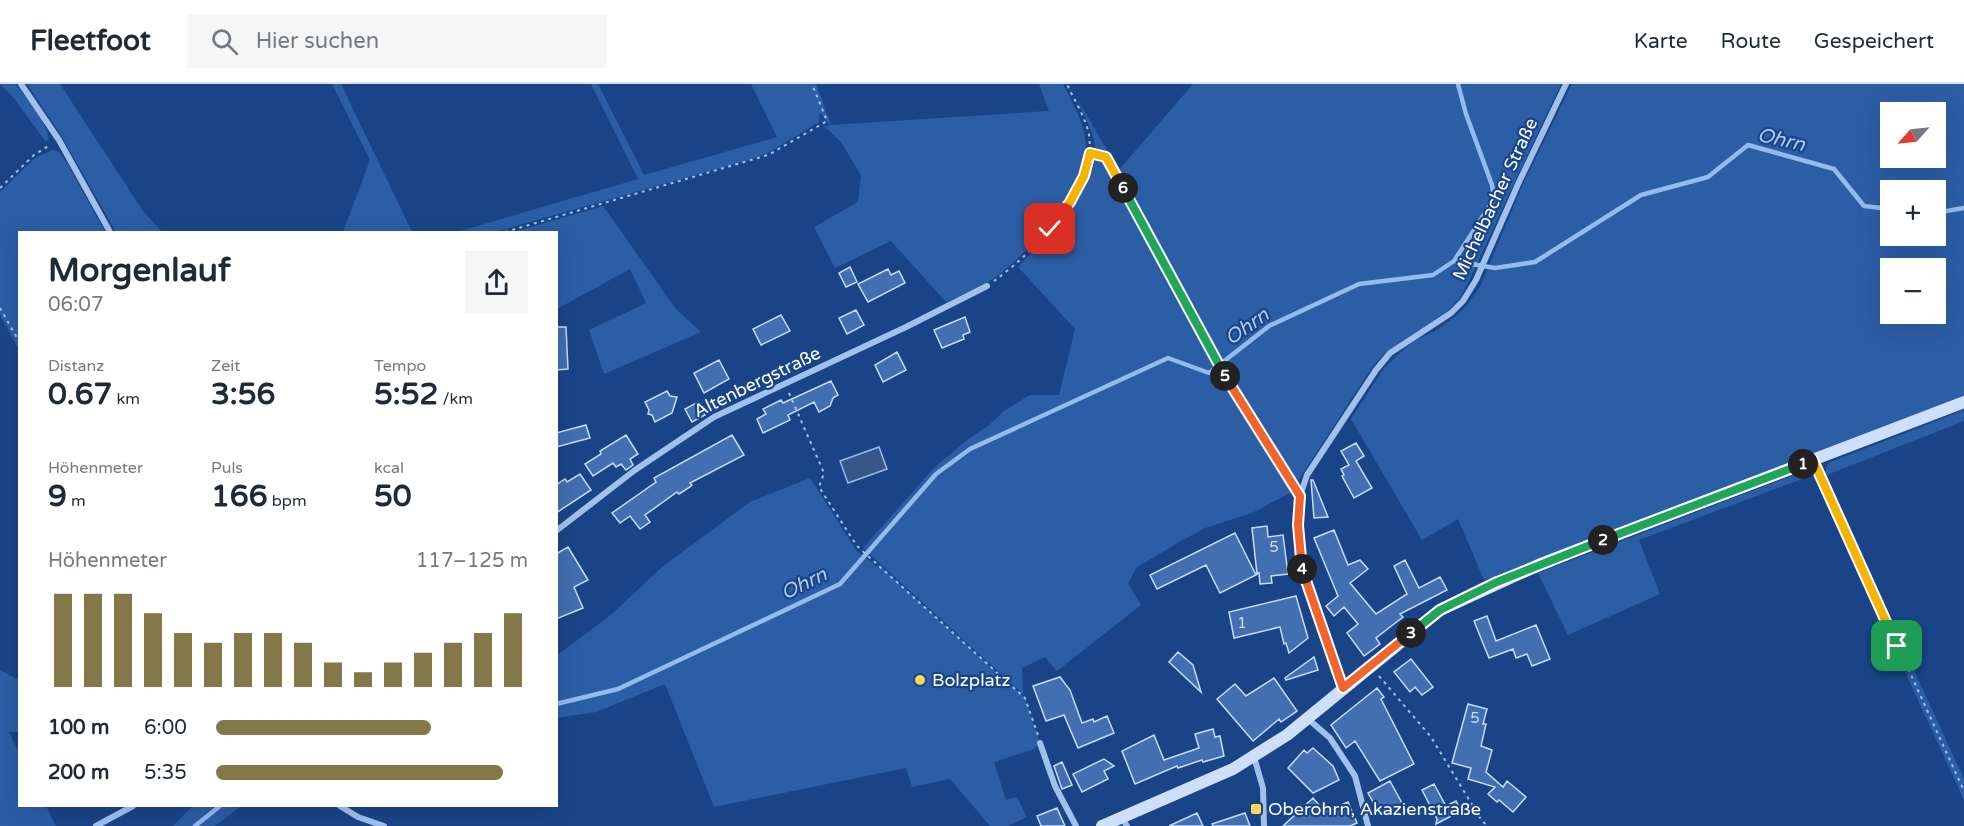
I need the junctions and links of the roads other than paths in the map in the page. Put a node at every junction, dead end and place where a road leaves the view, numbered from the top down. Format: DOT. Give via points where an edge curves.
graph roads {
  1 [pos="21,84"];
  2 [pos="1566,84"];
  3 [pos="109,231"];
  4 [pos="987,286"];
  5 [pos="1964,402"];
  6 [pos="558,529"];
  7 [pos="1343,688"];
  8 [pos="1307,718"];
  9 [pos="1040,743"];
  10 [pos="1254,758"];
  11 [pos="131,807"];
  12 [pos="342,807"];
  13 [pos="1124,822"];
  14 [pos="96,826"];
  15 [pos="384,826"];
  16 [pos="1076,826"];
  17 [pos="1102,826"];
  18 [pos="1264,826"];
  19 [pos="1368,826"];
  1 -- 3 [label="street" via="59,140"];
  2 -- 7 [label="street, Michelbacher Straße" via="1463,301 1390,353 1307,475 1300,496 1298,525 1302,568"];
  4 -- 6 [label="street, Altenbergstraße" via="714,417 635,470"];
  5 -- 7 [label="main road" via="1543,563 1440,610"];
  7 -- 8 [label="main road"];
  8 -- 10 [label="main road"];
  8 -- 19 [label="street" via="1330,738 1355,776"];
  9 -- 16 [label="street" via="1055,786"];
  10 -- 13 [label="main road"];
  10 -- 18 [label="street" via="1263,788"];
  11 -- 14 [label="street"];
  12 -- 15 [label="street"];
  13 -- 17 [label="main road"];
}
